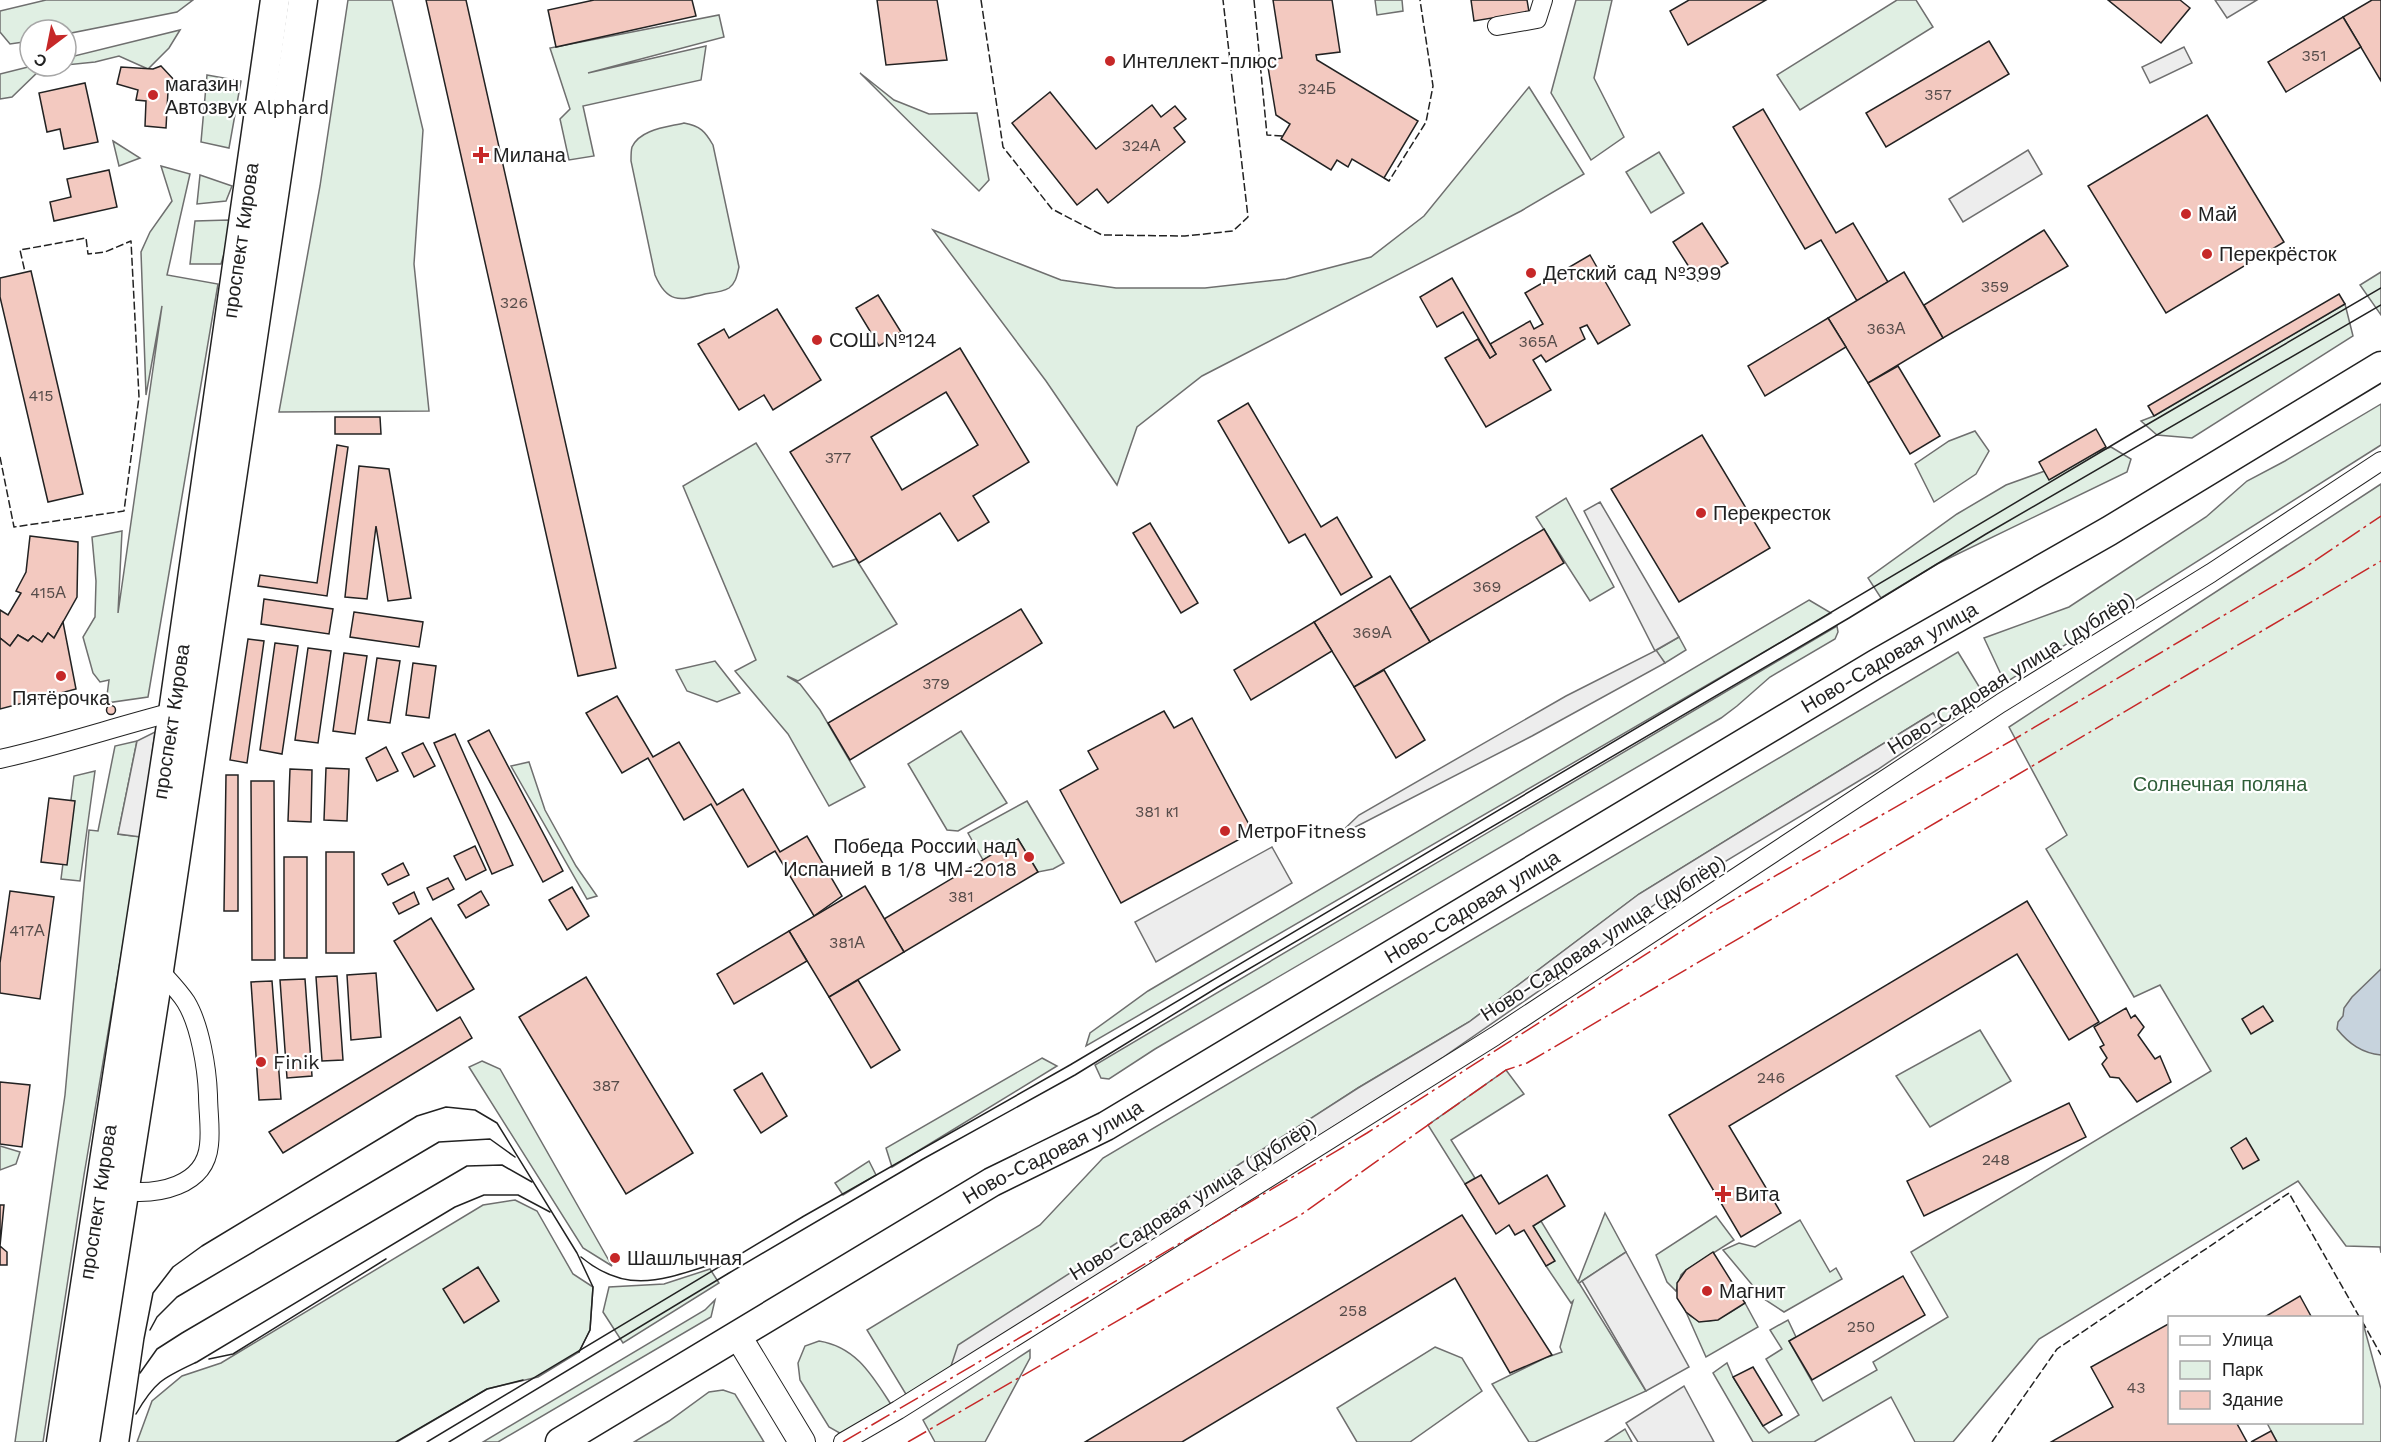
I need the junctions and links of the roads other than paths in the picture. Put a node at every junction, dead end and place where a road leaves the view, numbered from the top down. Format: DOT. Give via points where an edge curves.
graph roads {
  1 [pos="275,0"];
  2 [pos="303,0"];
  3 [pos="1543,0"];
  4 [pos="1497,26"];
  5 [pos="2381,366"];
  6 [pos="2381,461"];
  7 [pos="173,712"];
  8 [pos="0,759"];
  9 [pos="159,970"];
  10 [pos="111,1190"];
  11 [pos="738,1336"];
  12 [pos="61,1442"];
  13 [pos="85,1442"];
  14 [pos="560,1442"];
  15 [pos="802,1442"];
  16 [pos="843,1442"];
  1 -- 7 [label="main road, проспект Кирова"];
  2 -- 9 [label="main road, проспект Кирова"];
  3 -- 4 [label="street" via="1537,19"];
  5 -- 11 [label="main road, Ново-Садовая улица" via="1106,1126 992,1182"];
  6 -- 16 [label="street, Ново-Садовая улица (дублёр)" via="2211,573 2001,703 1495,1036"];
  7 -- 8 [label="street"];
  7 -- 10 [label="main road, проспект Кирова"];
  9 -- 10 [label="main road, проспект Кирова"];
  9 -- 10 [label="street" via="186,1002 201,1044 207,1066 209,1146 203,1164 191,1179 175,1187 157,1191"];
  10 -- 12 [label="main road, проспект Кирова"];
  10 -- 13 [label="main road, проспект Кирова"];
  11 -- 14 [label="main road, Ново-Садовая улица"];
  11 -- 15 [label="street"];
}
